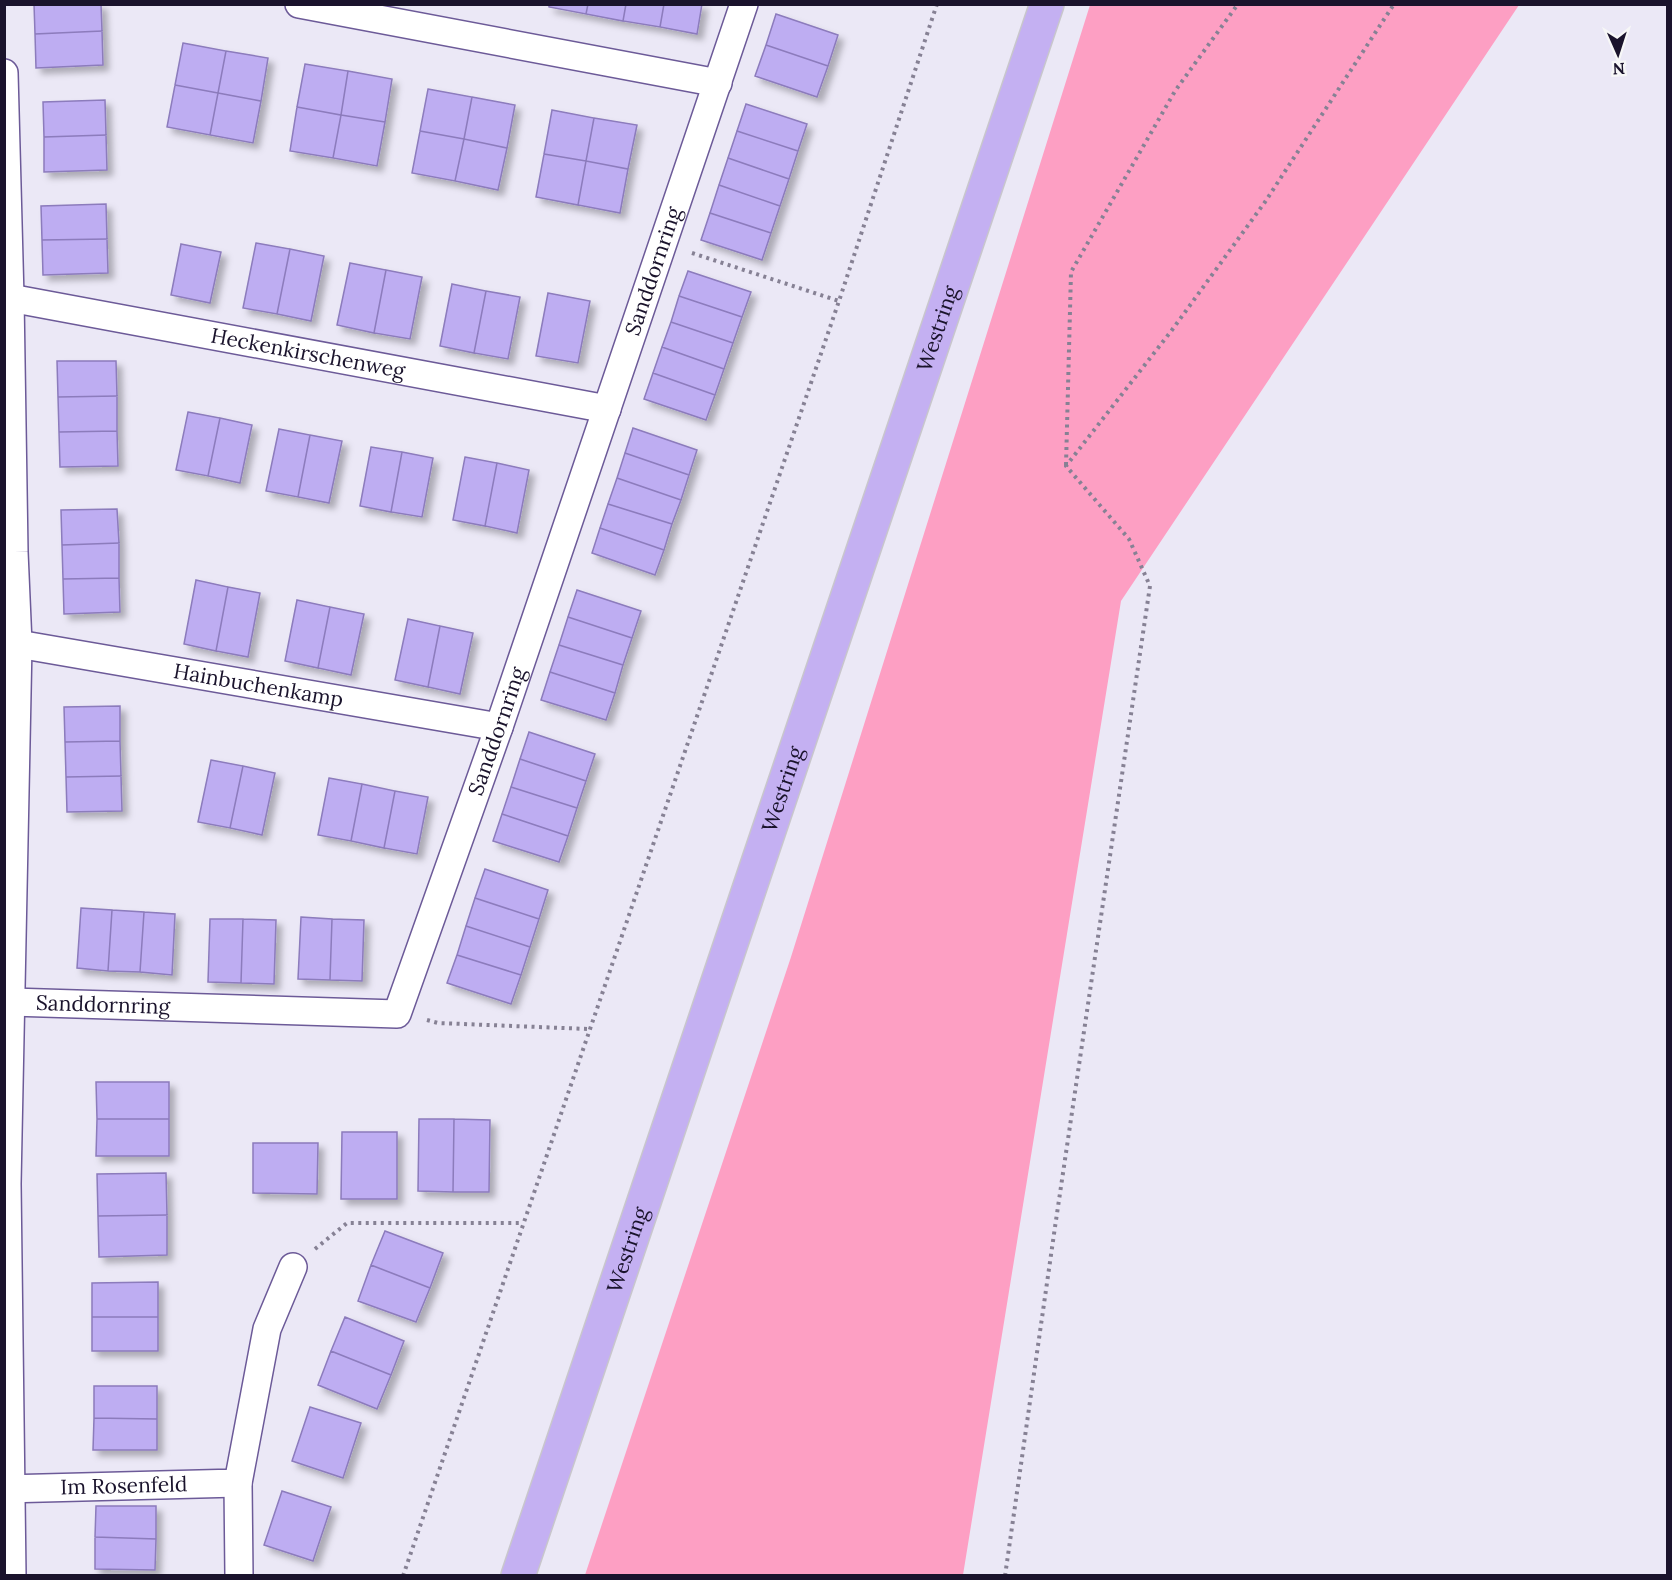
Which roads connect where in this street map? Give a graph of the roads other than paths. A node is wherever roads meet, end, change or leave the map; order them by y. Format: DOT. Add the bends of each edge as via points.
graph roads {
  1 [pos="299,4"];
  2 [pos="744,4"];
  3 [pos="1047,4"];
  4 [pos="4,73"];
  5 [pos="718,83"];
  6 [pos="6,243"];
  7 [pos="10,298"];
  8 [pos="607,410"];
  9 [pos="9,552"];
  10 [pos="18,644"];
  11 [pos="499,727"];
  12 [pos="8,872"];
  13 [pos="11,1002"];
  14 [pos="6,1184"];
  15 [pos="293,1267"];
  16 [pos="238,1483"];
  17 [pos="8,1489"];
  18 [pos="12,1575"];
  19 [pos="239,1575"];
  20 [pos="518,1575"];
  1 -- 5 [label="street"];
  2 -- 5 [label="street, Sanddornring"];
  3 -- 20 [label="main road, Westring"];
  4 -- 6 [label="street"];
  5 -- 8 [label="street, Sanddornring"];
  6 -- 7 [label="street"];
  7 -- 8 [label="street, Heckenkirschenweg"];
  7 -- 9 [label="street"];
  8 -- 11 [label="street, Sanddornring"];
  9 -- 10 [label="street"];
  10 -- 11 [label="street, Hainbuchenkamp"];
  10 -- 12 [label="street"];
  11 -- 13 [label="street, Sanddornring" via="397,1014"];
  12 -- 13 [label="street"];
  13 -- 14 [label="street"];
  14 -- 17 [label="street"];
  15 -- 16 [label="street" via="267,1329"];
  16 -- 17 [label="street, Im Rosenfeld"];
  16 -- 19 [label="street"];
  17 -- 18 [label="street"];
}
